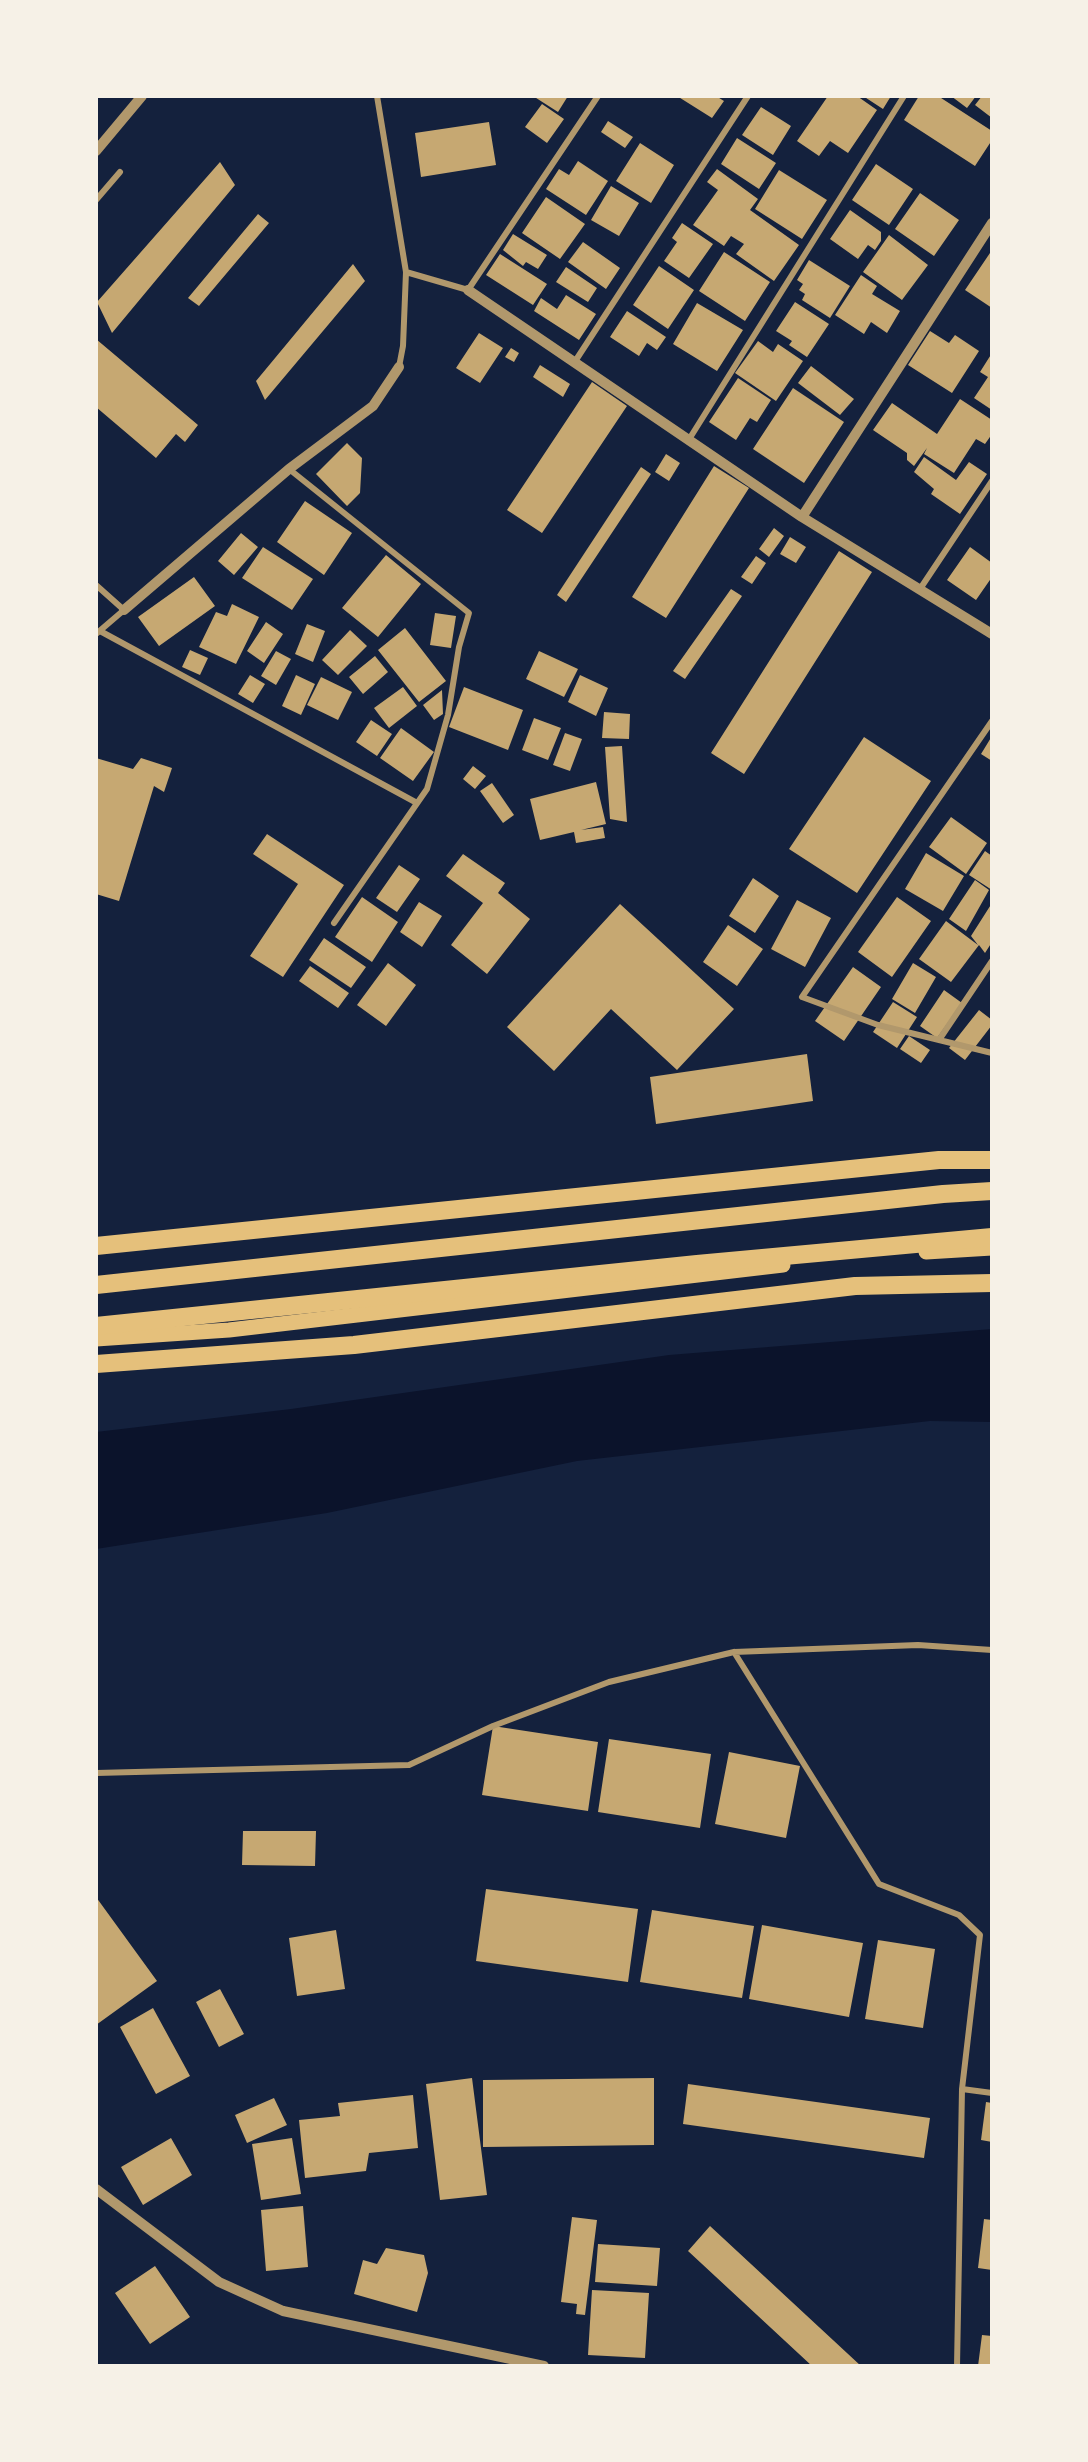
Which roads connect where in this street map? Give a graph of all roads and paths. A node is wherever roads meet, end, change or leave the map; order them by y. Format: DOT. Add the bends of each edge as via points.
graph roads {
  1 [pos="142,96"];
  2 [pos="377,96"];
  3 [pos="598,96"];
  4 [pos="748,96"];
  5 [pos="904,96"];
  6 [pos="96,151"];
  7 [pos="120,172"];
  8 [pos="96,200"];
  9 [pos="992,224"];
  10 [pos="406,272"];
  11 [pos="468,290"];
  12 [pos="574,363"];
  13 [pos="399,367"];
  14 [pos="688,441"];
  15 [pos="289,469"];
  16 [pos="992,481"];
  17 [pos="802,517"];
  18 [pos="96,585"];
  19 [pos="920,589"];
  20 [pos="124,610"];
  21 [pos="98,632"];
  22 [pos="992,634"];
  23 [pos="992,721"];
  24 [pos="417,803"];
  25 [pos="334,922"];
  26 [pos="992,961"];
  27 [pos="939,1040"];
  28 [pos="992,1053"];
  29 [pos="992,1160"];
  30 [pos="992,1185"];
  31 [pos="992,1191"];
  32 [pos="992,1237"];
  33 [pos="96,1246"];
  34 [pos="992,1248"];
  35 [pos="96,1277"];
  36 [pos="992,1283"];
  37 [pos="96,1285"];
  38 [pos="96,1326"];
  39 [pos="96,1339"];
  40 [pos="96,1364"];
  41 [pos="992,1650"];
  42 [pos="734,1652"];
  43 [pos="96,1773"];
  44 [pos="962,2089"];
  45 [pos="992,2094"];
  46 [pos="96,2189"];
  47 [pos="544,2366"];
  48 [pos="957,2366"];
  1 -- 6 [label="street"];
  2 -- 10 [label="street"];
  3 -- 11 [label="street"];
  4 -- 12 [label="street"];
  5 -- 14 [label="street"];
  7 -- 8 [label="street"];
  9 -- 17 [label="street"];
  10 -- 11 [label="street"];
  10 -- 13 [label="street"];
  11 -- 12 [label="street"];
  12 -- 14 [label="street"];
  13 -- 15 [label="street" via="373,406"];
  14 -- 17 [label="street"];
  15 -- 20 [label="street"];
  15 -- 24 [label="street" via="469,613 445,725 427,789"];
  16 -- 19 [label="street"];
  17 -- 19 [label="street"];
  18 -- 20 [label="street"];
  19 -- 22 [label="street"];
  20 -- 21 [label="street"];
  21 -- 24 [label="street"];
  23 -- 27 [label="street" via="802,997 878,1025"];
  24 -- 25 [label="street"];
  26 -- 27 [label="street"];
  27 -- 28 [label="street"];
  29 -- 33 [label="highway" via="939,1160"];
  30 -- 35 [label="main road"];
  31 -- 37 [label="highway"];
  32 -- 38 [label="highway" via="708,1262"];
  34 -- 39 [label="main road" via="830,1258 229,1330"];
  36 -- 40 [label="highway" via="855,1286 398,1340"];
  41 -- 42 [label="street" via="918,1645"];
  42 -- 43 [label="street" via="609,1682 493,1726 410,1765"];
  42 -- 44 [label="street" via="879,1884 958,1916 980,1935"];
  44 -- 45 [label="street"];
  44 -- 48 [label="street"];
  46 -- 47 [label="street" via="219,2282 283,2311"];
}
